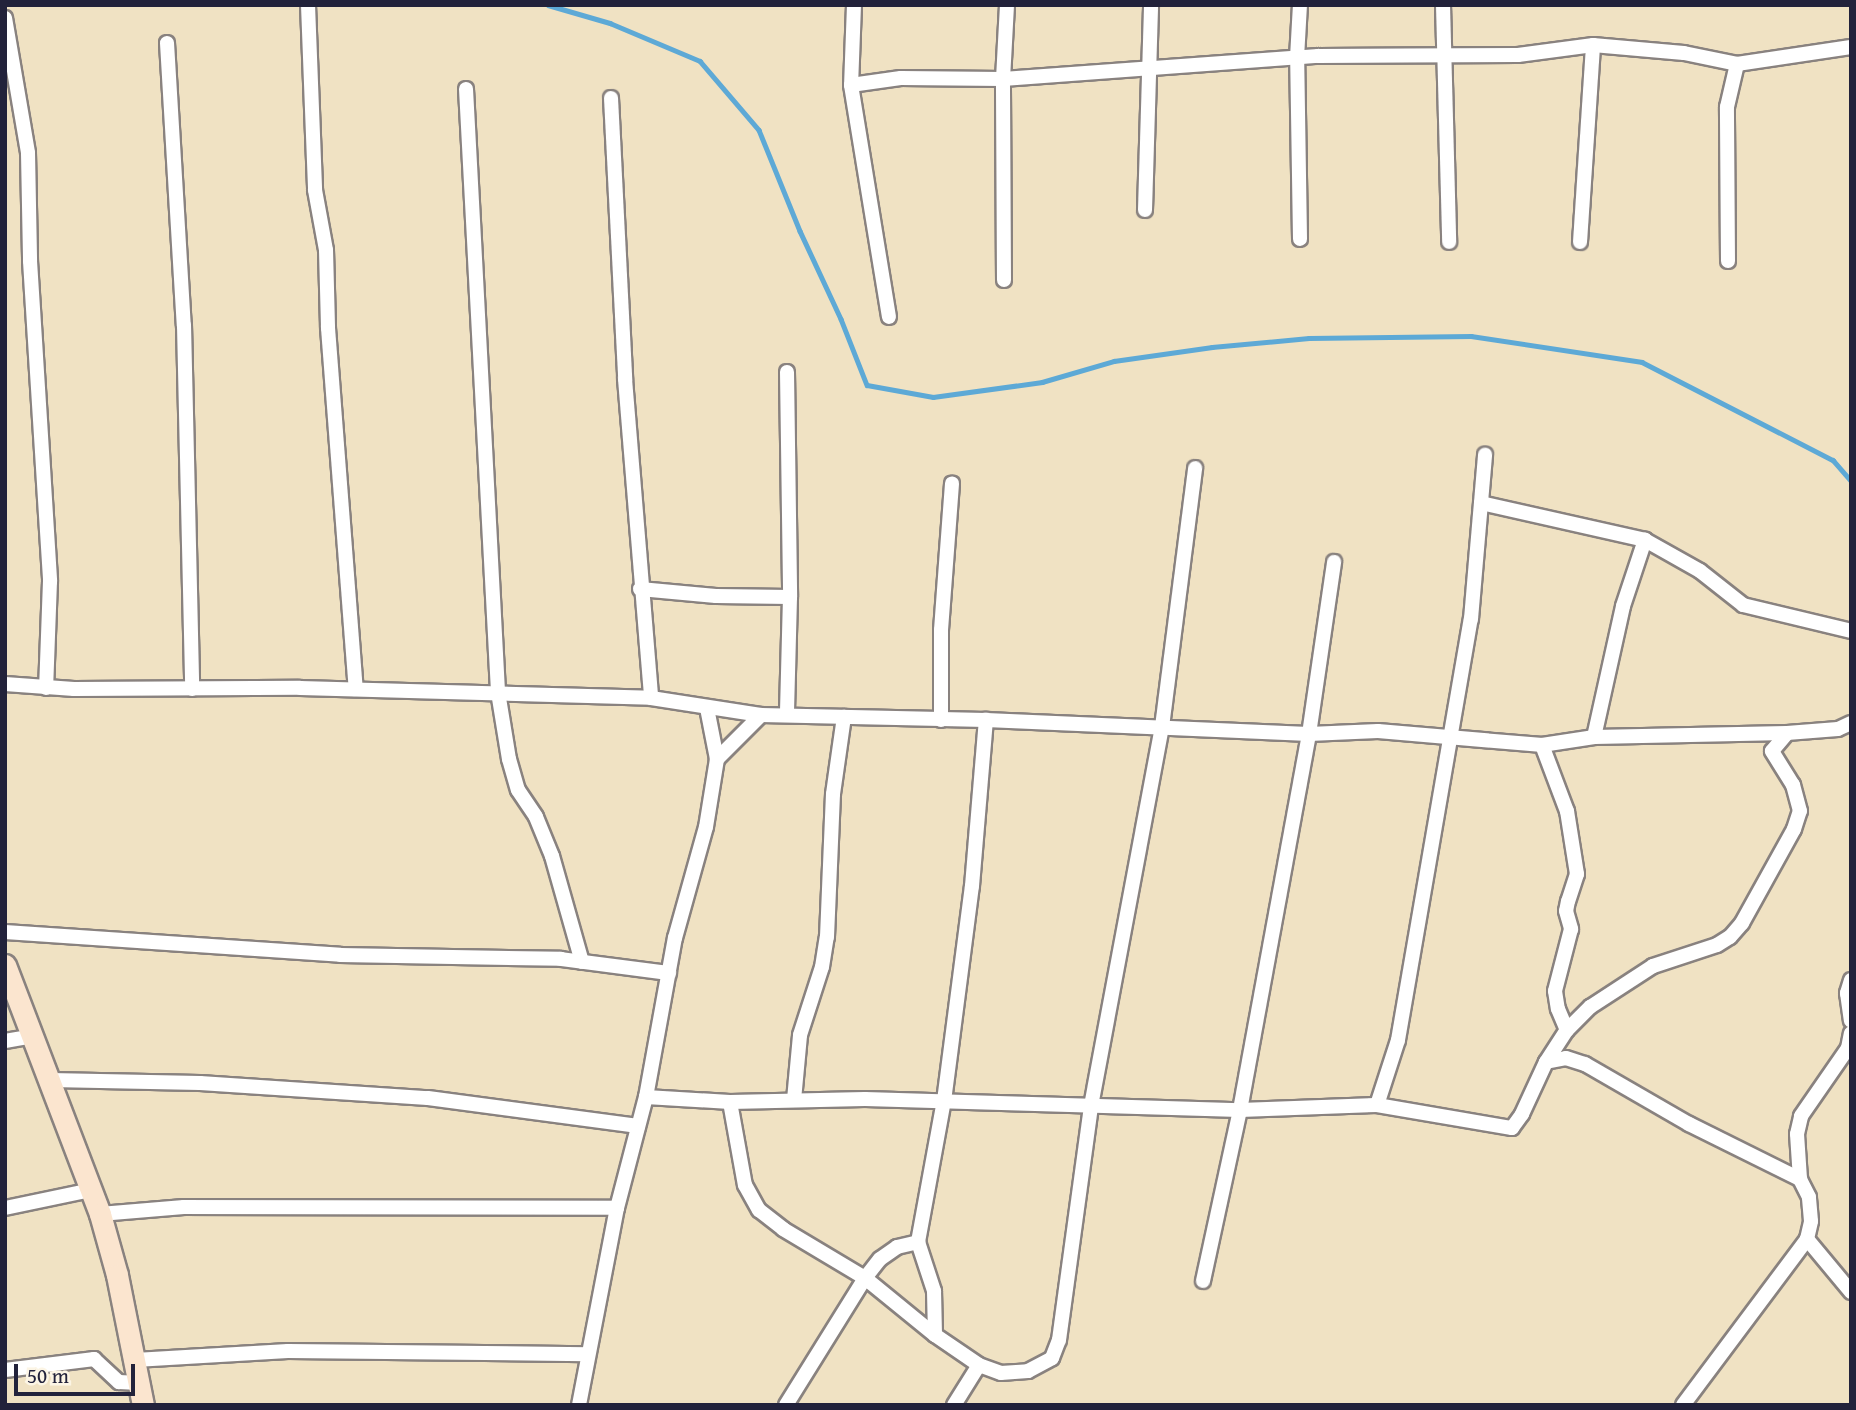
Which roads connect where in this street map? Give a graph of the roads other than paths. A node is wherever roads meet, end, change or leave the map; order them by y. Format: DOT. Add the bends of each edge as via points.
graph roads {
  1 [pos="308,5"];
  2 [pos="854,5"];
  3 [pos="1007,5"];
  4 [pos="1151,5"];
  5 [pos="1300,5"];
  6 [pos="1443,5"];
  7 [pos="5,18"];
  8 [pos="167,43"];
  9 [pos="1592,45"];
  10 [pos="1851,47"];
  11 [pos="1442,56"];
  12 [pos="1297,58"];
  13 [pos="1737,64"];
  14 [pos="1150,68"];
  15 [pos="1003,79"];
  16 [pos="851,85"];
  17 [pos="466,89"];
  18 [pos="611,98"];
  19 [pos="1145,210"];
  20 [pos="1300,239"];
  21 [pos="1448,242"];
  22 [pos="1580,242"];
  23 [pos="1728,261"];
  24 [pos="1004,279"];
  25 [pos="889,317"];
  26 [pos="787,372"];
  27 [pos="1485,455"];
  28 [pos="1195,468"];
  29 [pos="951,483"];
  30 [pos="1481,503"];
  31 [pos="1646,540"];
  32 [pos="1334,562"];
  33 [pos="640,589"];
  34 [pos="790,597"];
  35 [pos="1851,631"];
  36 [pos="5,684"];
  37 [pos="46,688"];
  38 [pos="192,689"];
  39 [pos="356,689"];
  40 [pos="498,692"];
  41 [pos="651,698"];
  42 [pos="707,708"];
  43 [pos="761,715"];
  44 [pos="787,715"];
  45 [pos="844,717"];
  46 [pos="941,720"];
  47 [pos="986,720"];
  48 [pos="1851,723"];
  49 [pos="1163,727"];
  50 [pos="1787,733"];
  51 [pos="1309,734"];
  52 [pos="1450,737"];
  53 [pos="1594,737"];
  54 [pos="1542,745"];
  55 [pos="717,759"];
  56 [pos="5,932"];
  57 [pos="582,962"];
  58 [pos="5,965"];
  59 [pos="669,974"];
  60 [pos="1851,980"];
  61 [pos="1851,1021"];
  62 [pos="1567,1030"];
  63 [pos="1851,1033"];
  64 [pos="32,1036"];
  65 [pos="5,1041"];
  66 [pos="1545,1062"];
  67 [pos="50,1080"];
  68 [pos="646,1097"];
  69 [pos="794,1100"];
  70 [pos="944,1101"];
  71 [pos="730,1102"];
  72 [pos="1377,1105"];
  73 [pos="1091,1107"];
  74 [pos="1240,1110"];
  75 [pos="638,1126"];
  76 [pos="1800,1179"];
  77 [pos="91,1190"];
  78 [pos="5,1208"];
  79 [pos="617,1209"];
  80 [pos="100,1214"];
  81 [pos="1807,1239"];
  82 [pos="918,1242"];
  83 [pos="865,1278"];
  84 [pos="1203,1281"];
  85 [pos="1851,1292"];
  86 [pos="935,1335"];
  87 [pos="588,1354"];
  88 [pos="135,1360"];
  89 [pos="979,1365"];
  90 [pos="5,1370"];
  91 [pos="139,1383"];
  92 [pos="143,1405"];
  93 [pos="579,1405"];
  94 [pos="786,1405"];
  95 [pos="954,1405"];
  96 [pos="1683,1405"];
  1 -- 39 [label="street" via="315,190 326,250"];
  2 -- 16 [label="street"];
  3 -- 15 [label="street"];
  4 -- 14 [label="street"];
  5 -- 12 [label="street"];
  6 -- 11 [label="street"];
  7 -- 37 [label="street" via="29,153 30,261 50,581"];
  8 -- 38 [label="street" via="184,325"];
  9 -- 11 [label="street" via="1518,55"];
  9 -- 13 [label="street" via="1684,53"];
  9 -- 22 [label="street"];
  10 -- 13 [label="street"];
  11 -- 12 [label="street"];
  11 -- 21 [label="street"];
  12 -- 14 [label="street"];
  12 -- 20 [label="street"];
  13 -- 23 [label="street" via="1727,107"];
  14 -- 15 [label="street"];
  14 -- 19 [label="street"];
  15 -- 16 [label="street" via="901,78"];
  15 -- 24 [label="street"];
  16 -- 25 [label="street"];
  17 -- 40 [label="street"];
  18 -- 33 [label="street"];
  26 -- 34 [label="street"];
  27 -- 30 [label="street"];
  28 -- 49 [label="street"];
  29 -- 46 [label="street" via="941,630"];
  30 -- 31 [label="street"];
  30 -- 52 [label="street" via="1471,619"];
  31 -- 35 [label="street" via="1700,571 1743,605"];
  31 -- 53 [label="street" via="1623,606"];
  32 -- 51 [label="street"];
  33 -- 34 [label="street"];
  33 -- 41 [label="street"];
  34 -- 44 [label="street"];
  36 -- 37 [label="street"];
  37 -- 38 [label="street"];
  38 -- 39 [label="street"];
  39 -- 40 [label="street"];
  40 -- 41 [label="street"];
  40 -- 57 [label="street" via="518,790 536,817 552,856"];
  41 -- 42 [label="street"];
  42 -- 43 [label="street"];
  42 -- 55 [label="street"];
  43 -- 44 [label="street"];
  43 -- 55 [label="street"];
  44 -- 45 [label="street"];
  45 -- 46 [label="street"];
  45 -- 69 [label="street" via="833,794 827,937 800,1035"];
  46 -- 47 [label="street"];
  47 -- 49 [label="street"];
  47 -- 70 [label="street" via="972,886"];
  48 -- 50 [label="street" via="1838,729"];
  49 -- 51 [label="street"];
  49 -- 73 [label="street"];
  50 -- 53 [label="street"];
  50 -- 62 [label="street" via="1772,751 1793,785 1800,811 1742,923 1717,945 1653,966 1590,1007"];
  51 -- 52 [label="street" via="1378,731"];
  51 -- 74 [label="street"];
  52 -- 54 [label="street"];
  52 -- 72 [label="street" via="1398,1040"];
  53 -- 54 [label="street"];
  54 -- 62 [label="street" via="1567,811 1577,874 1566,911 1571,929 1555,991"];
  55 -- 59 [label="street" via="706,827"];
  56 -- 57 [label="street" via="340,955"];
  57 -- 59 [label="street"];
  58 -- 64 [label="street"];
  59 -- 68 [label="street"];
  60 -- 61 [label="street" via="1847,993"];
  62 -- 66 [label="street"];
  63 -- 76 [label="street" via="1848,1048 1801,1116 1797,1134"];
  64 -- 65 [label="street"];
  64 -- 67 [label="street"];
  66 -- 72 [label="street" via="1511,1128"];
  66 -- 76 [label="street" via="1566,1058 1585,1064 1689,1124"];
  67 -- 75 [label="street" via="200,1083 414,1097"];
  67 -- 77 [label="street"];
  68 -- 71 [label="street"];
  68 -- 75 [label="street"];
  69 -- 70 [label="street"];
  69 -- 71 [label="street"];
  70 -- 73 [label="street"];
  70 -- 82 [label="street"];
  71 -- 83 [label="street" via="745,1185 759,1210"];
  72 -- 74 [label="street"];
  73 -- 74 [label="street"];
  73 -- 89 [label="street" via="1059,1340 1052,1358 1028,1371 1001,1373"];
  74 -- 84 [label="street"];
  75 -- 79 [label="street"];
  76 -- 81 [label="street" via="1809,1198"];
  77 -- 78 [label="street"];
  77 -- 80 [label="street"];
  79 -- 80 [label="street" via="184,1207"];
  79 -- 87 [label="street"];
  80 -- 88 [label="street"];
  81 -- 85 [label="street"];
  81 -- 96 [label="street"];
  82 -- 83 [label="street" via="897,1247"];
  82 -- 86 [label="street" via="934,1291"];
  83 -- 86 [label="street"];
  83 -- 94 [label="street"];
  86 -- 89 [label="street"];
  87 -- 88 [label="street" via="288,1351"];
  87 -- 93 [label="street"];
  88 -- 91 [label="street"];
  89 -- 95 [label="street"];
  90 -- 91 [label="street" via="94,1359 119,1382"];
  91 -- 92 [label="street"];
}
